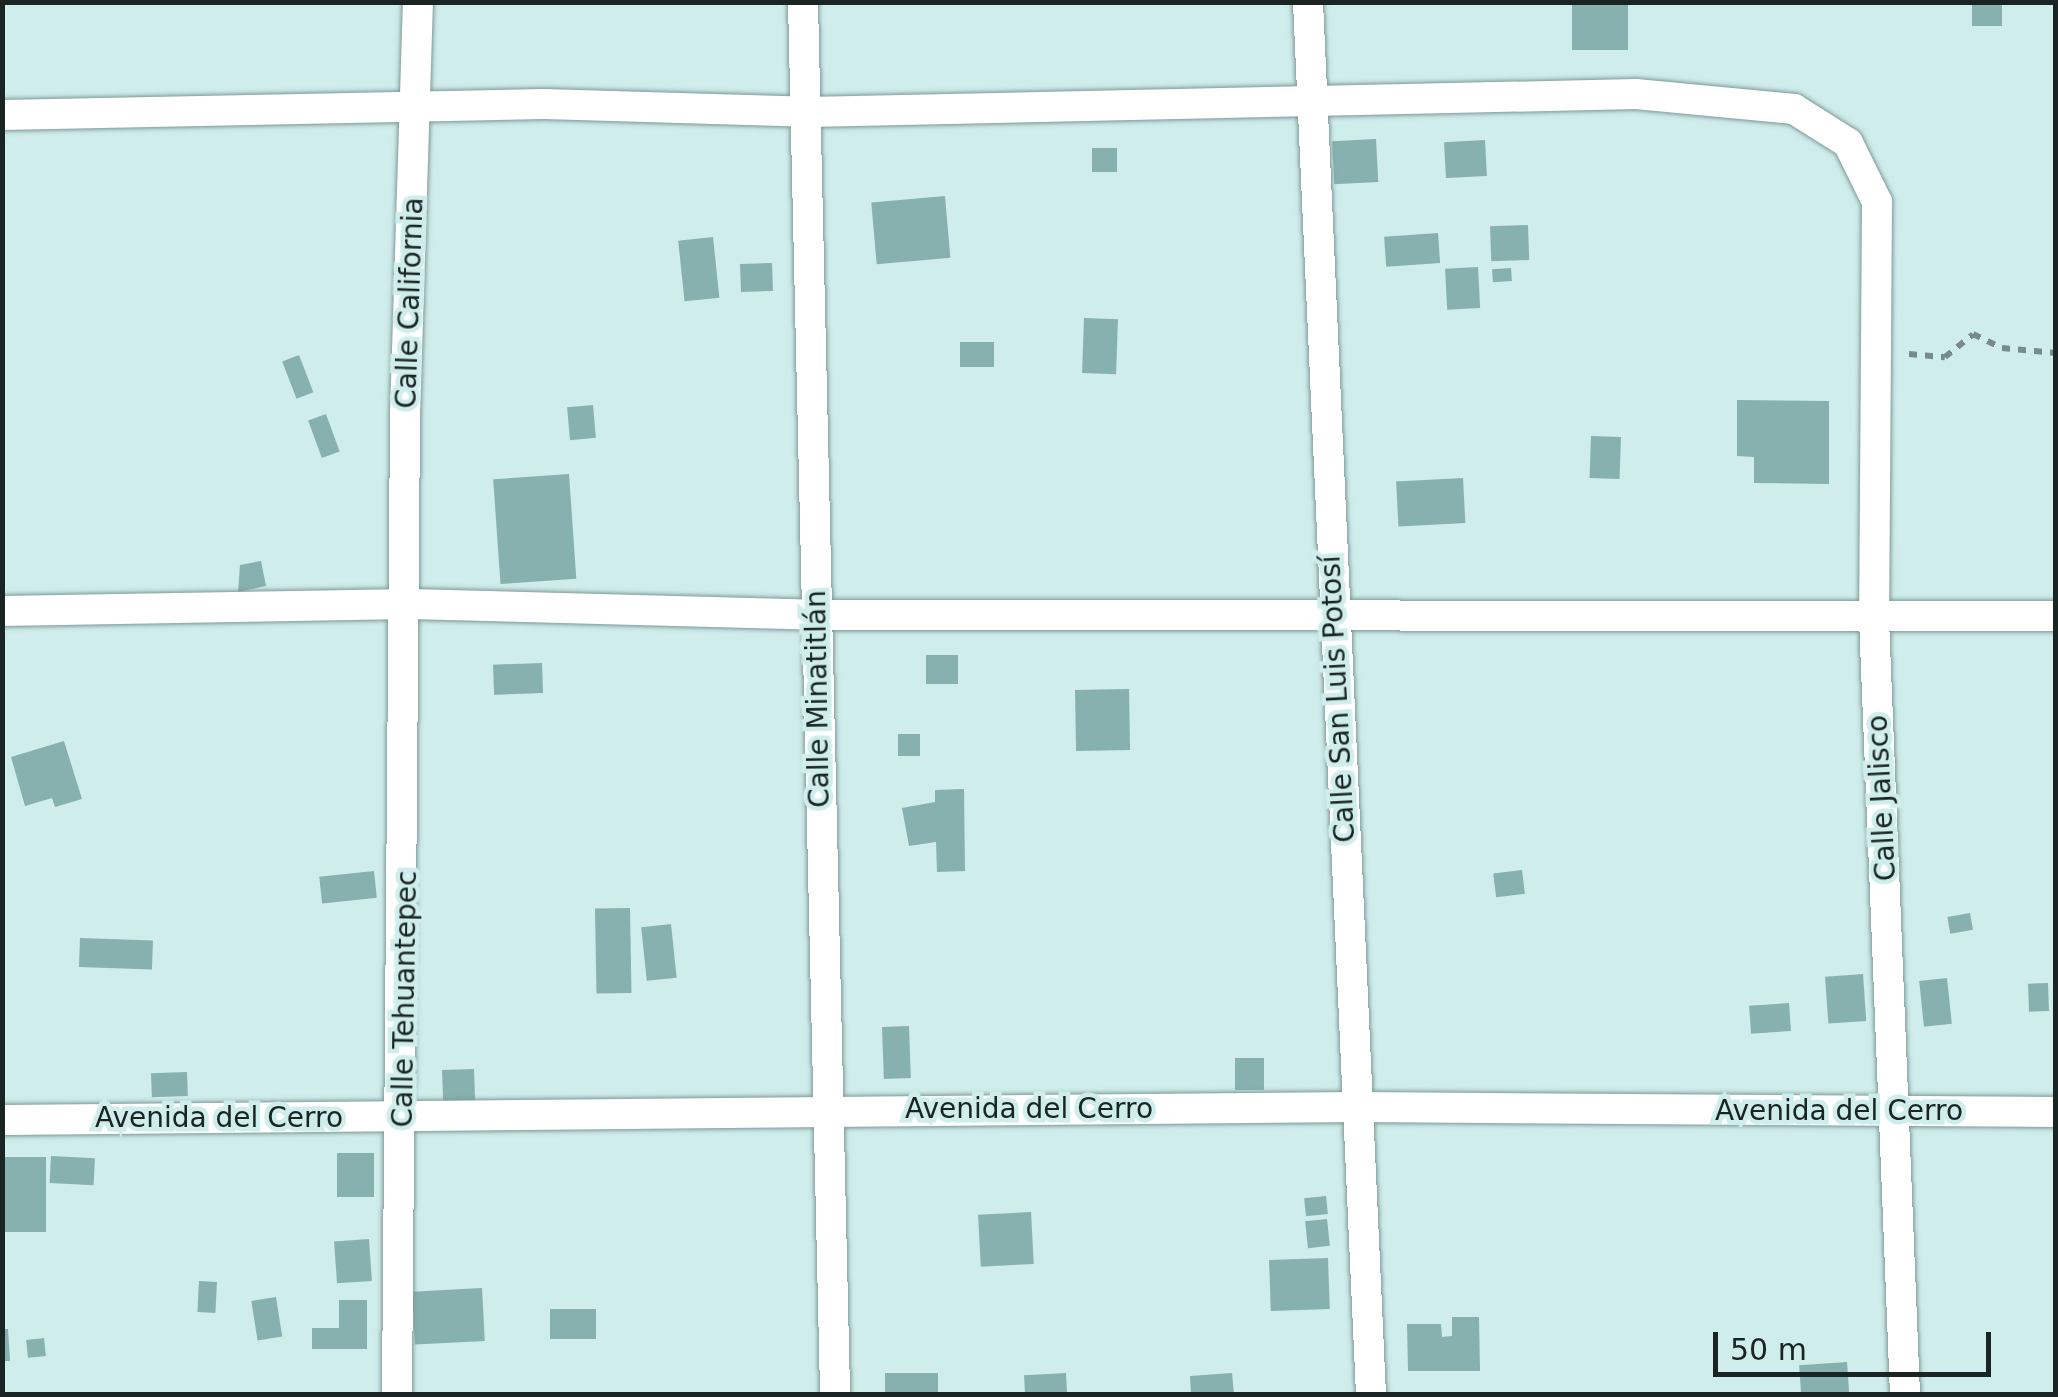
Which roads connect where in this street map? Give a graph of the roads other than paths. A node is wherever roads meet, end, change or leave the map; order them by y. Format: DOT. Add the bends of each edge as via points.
graph roads {
  1 [pos="418,2"];
  2 [pos="803,2"];
  3 [pos="1308,2"];
  4 [pos="1315,101"];
  5 [pos="418,108"];
  6 [pos="807,112"];
  7 [pos="2,115"];
  8 [pos="408,604"];
  9 [pos="2,611"];
  10 [pos="816,615"];
  11 [pos="2056,616"];
  12 [pos="1333,617"];
  13 [pos="1874,619"];
  14 [pos="1358,1107"];
  15 [pos="828,1111"];
  16 [pos="2056,1112"];
  17 [pos="1896,1113"];
  18 [pos="404,1117"];
  19 [pos="2,1120"];
  20 [pos="397,1394"];
  21 [pos="836,1394"];
  22 [pos="1371,1394"];
  23 [pos="1905,1394"];
  1 -- 5 [label="street, Calle California"];
  2 -- 6 [label="street, Calle Minatitlán"];
  3 -- 4 [label="street, Calle San Luis Potosí"];
  4 -- 6 [label="street"];
  4 -- 12 [label="street, Calle San Luis Potosí"];
  4 -- 13 [label="street, Calle Jalisco" via="1636,94 1794,109 1848,143 1876,202"];
  5 -- 6 [label="street"];
  5 -- 7 [label="street"];
  5 -- 8 [label="street, Calle California" via="406,414"];
  6 -- 10 [label="street, Calle Minatitlán"];
  8 -- 9 [label="street"];
  8 -- 10 [label="street"];
  8 -- 18 [label="street, Calle Tehuantepec"];
  10 -- 12 [label="street"];
  10 -- 15 [label="street, Calle Minatitlán"];
  11 -- 13 [label="street"];
  12 -- 13 [label="street"];
  12 -- 14 [label="street, Calle San Luis Potosí"];
  13 -- 17 [label="street, Calle Jalisco"];
  14 -- 15 [label="street, Avenida del Cerro"];
  14 -- 17 [label="street, Avenida del Cerro"];
  14 -- 22 [label="street, Calle San Luis Potosí"];
  15 -- 18 [label="street, Avenida del Cerro"];
  15 -- 21 [label="street, Calle Minatitlán"];
  16 -- 17 [label="street, Avenida del Cerro"];
  17 -- 23 [label="street, Calle Jalisco"];
  18 -- 19 [label="street, Avenida del Cerro"];
  18 -- 20 [label="street, Calle Tehuantepec"];
}
